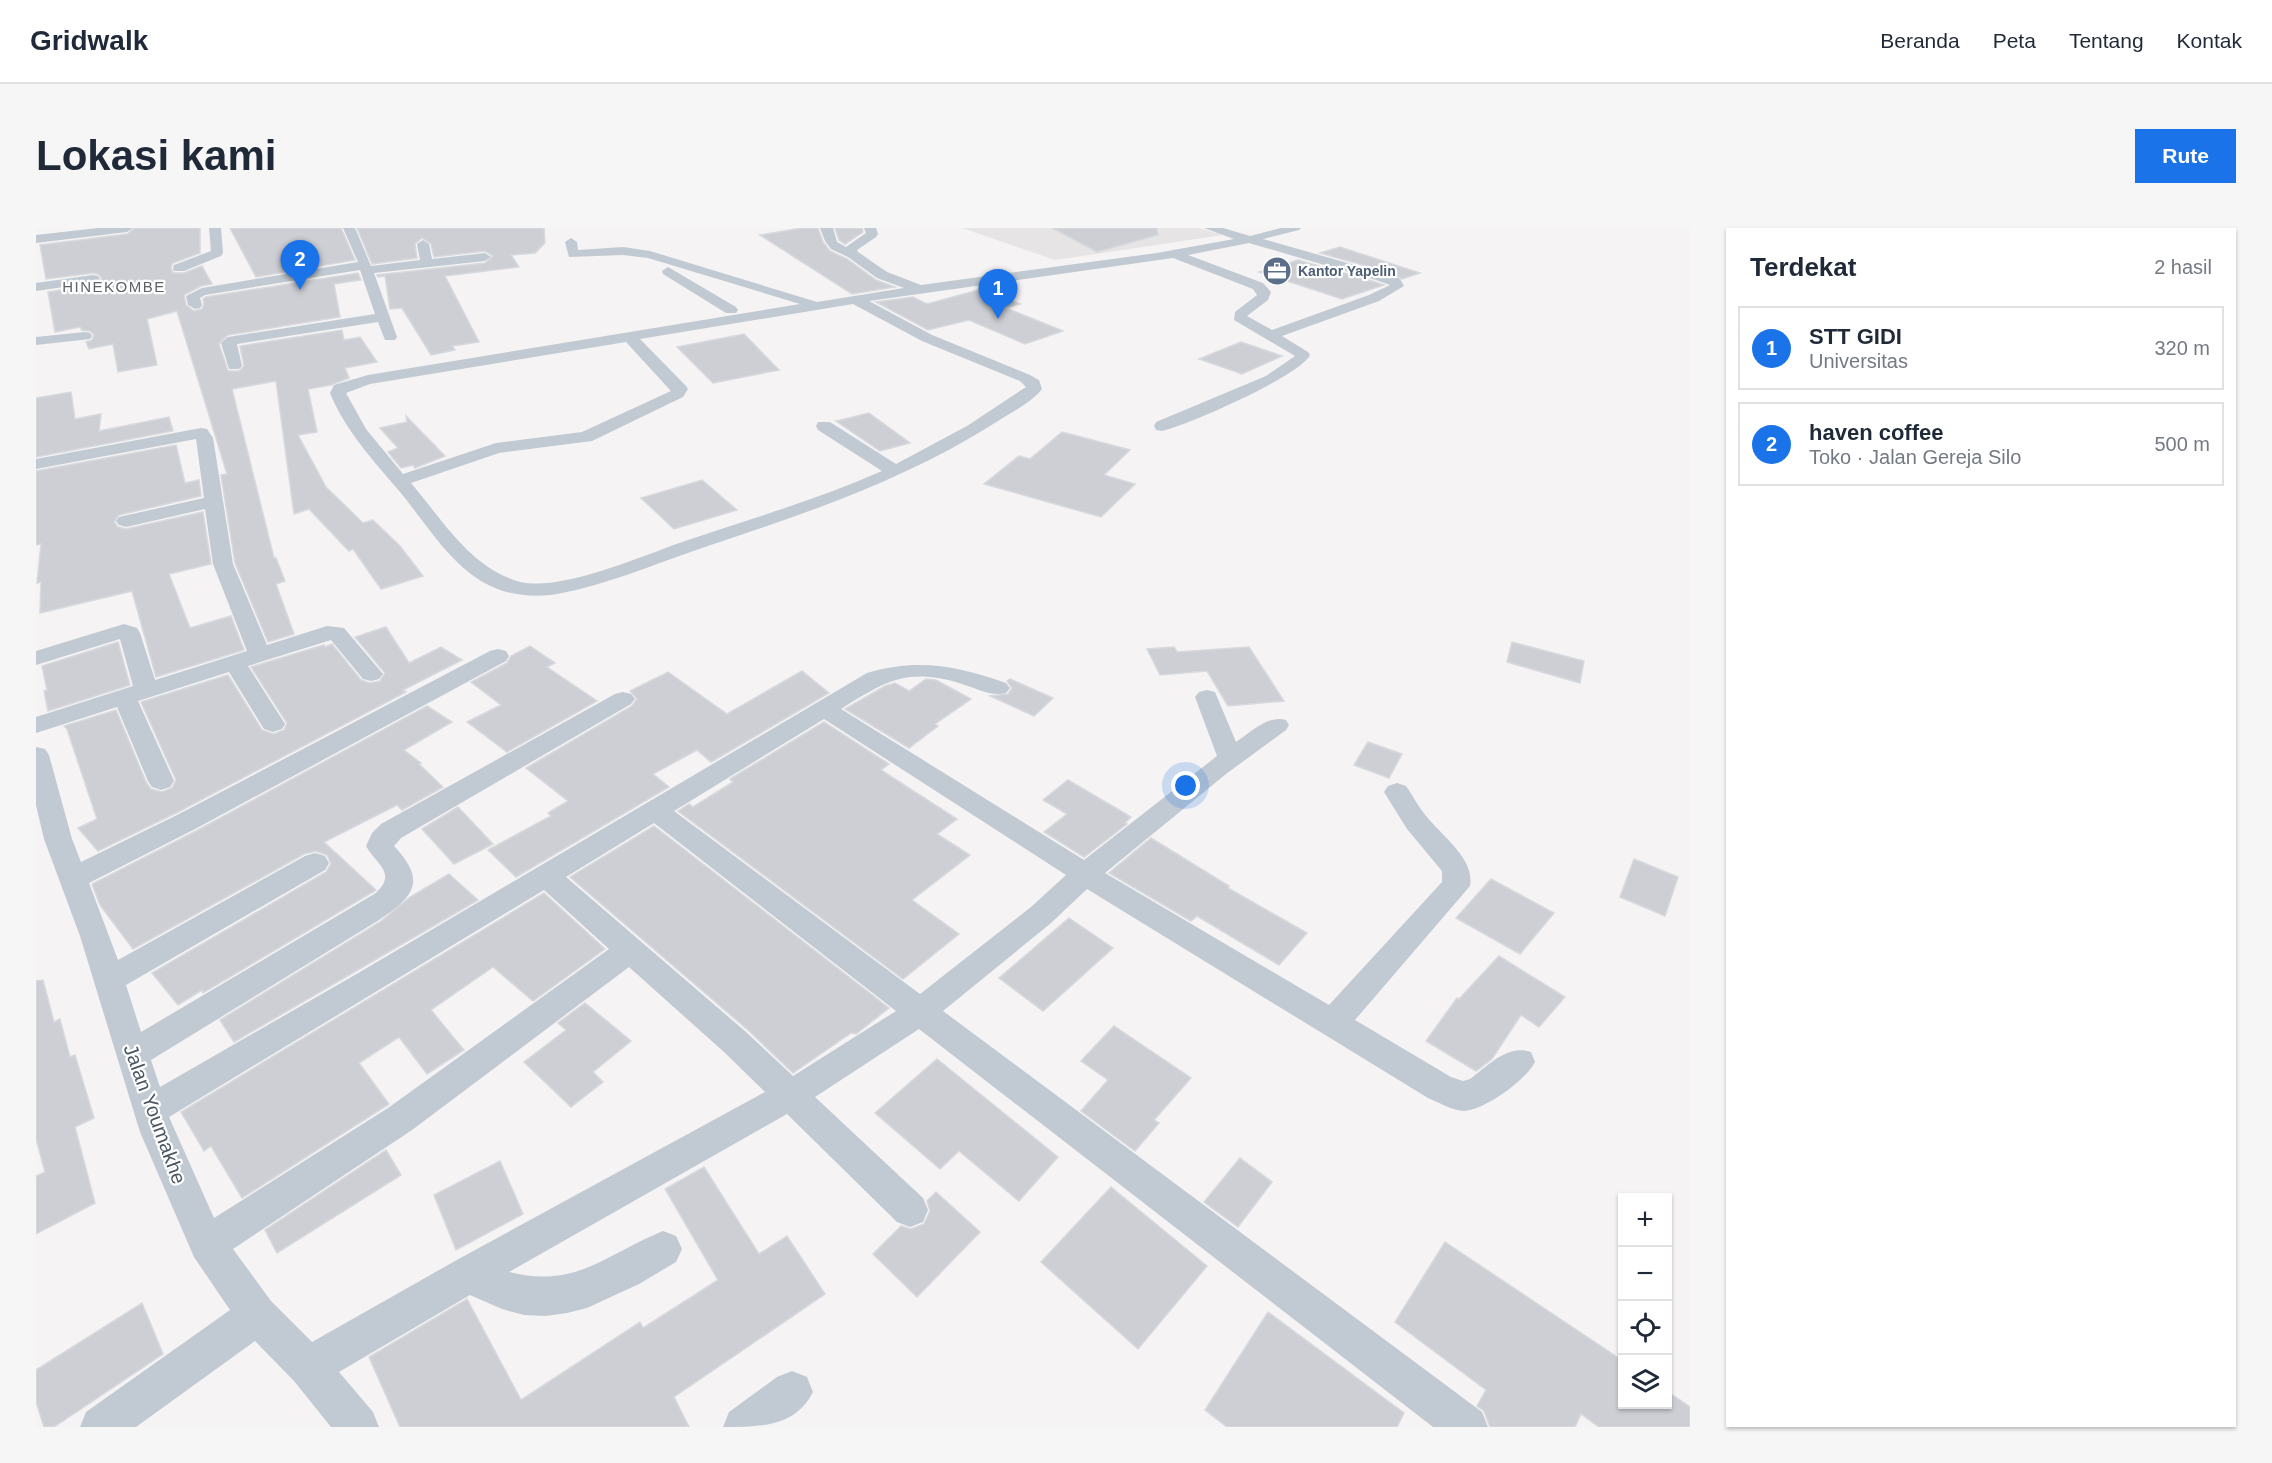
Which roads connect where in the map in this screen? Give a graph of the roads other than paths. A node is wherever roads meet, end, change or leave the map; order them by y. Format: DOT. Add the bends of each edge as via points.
graph roads {
  1 [pos="127,228"];
  2 [pos="215,228"];
  3 [pos="349,228"];
  4 [pos="826,228"];
  5 [pos="870,228"];
  6 [pos="1210,228"];
  7 [pos="1295,228"];
  8 [pos="36,239"];
  9 [pos="1251,239"];
  10 [pos="423,244"];
  11 [pos="852,254"];
  12 [pos="1173,254"];
  13 [pos="485,257"];
  14 [pos="651,257"];
  15 [pos="427,263"];
  16 [pos="595,266"];
  17 [pos="179,268"];
  18 [pos="365,268"];
  19 [pos="577,268"];
  20 [pos="93,279"];
  21 [pos="36,287"];
  22 [pos="921,290"];
  23 [pos="795,299"];
  24 [pos="849,301"];
  25 [pos="195,305"];
  26 [pos="825,305"];
  27 [pos="731,309"];
  28 [pos="384,317"];
  29 [pos="582,334"];
  30 [pos="85,336"];
  31 [pos="630,336"];
  32 [pos="390,337"];
  33 [pos="1274,337"];
  34 [pos="36,341"];
  35 [pos="234,366"];
  36 [pos="824,426"];
  37 [pos="1162,426"];
  38 [pos="36,464"];
  39 [pos="894,471"];
  40 [pos="399,481"];
  41 [pos="214,501"];
  42 [pos="126,521"];
  43 [pos="260,654"];
  44 [pos="498,656"];
  45 [pos="36,658"];
  46 [pos="234,662"];
  47 [pos="371,674"];
  48 [pos="998,688"];
  49 [pos="135,693"];
  50 [pos="1207,697"];
  51 [pos="623,699"];
  52 [pos="824,709"];
  53 [pos="273,724"];
  54 [pos="36,725"];
  55 [pos="1277,725"];
  56 [pos="1214,770"];
  57 [pos="38,775"];
  58 [pos="161,781"];
  59 [pos="1397,792"];
  60 [pos="655,810"];
  61 [pos="46,832"];
  62 [pos="315,863"];
  63 [pos="1085,874"];
  64 [pos="546,876"];
  65 [pos="72,879"];
  66 [pos="630,950"];
  67 [pos="110,979"];
  68 [pos="920,1012"];
  69 [pos="1333,1023"];
  70 [pos="132,1054"];
  71 [pos="1519,1062"];
  72 [pos="790,1095"];
  73 [pos="151,1110"];
  74 [pos="910,1210"];
  75 [pos="207,1244"];
  76 [pos="663,1249"];
  77 [pos="469,1274"];
  78 [pos="257,1315"];
  79 [pos="308,1367"];
  80 [pos="792,1392"];
  81 [pos="101,1427"];
  82 [pos="358,1427"];
  83 [pos="744,1427"];
  84 [pos="1467,1427"];
  1 -- 8 [label="street"];
  2 -- 17 [label="street" via="217,253"];
  3 -- 18 [label="street"];
  4 -- 11 [label="street" via="831,243"];
  5 -- 11 [label="street" via="872,234 851,249"];
  6 -- 9 [label="street"];
  7 -- 9 [label="street"];
  9 -- 12 [label="street"];
  9 -- 33 [label="street" via="1397,284 1391,291 1285,329"];
  10 -- 15 [label="street"];
  11 -- 22 [label="street" via="882,275"];
  12 -- 22 [label="street"];
  12 -- 33 [label="street" via="1258,286 1263,297 1245,309 1241,320"];
  13 -- 15 [label="street"];
  14 -- 16 [label="street"];
  14 -- 19 [label="street" via="572,248 573,266"];
  14 -- 23 [label="street"];
  14 -- 27 [label="street"];
  15 -- 18 [label="street"];
  18 -- 25 [label="street" via="202,292 193,296"];
  18 -- 28 [label="street"];
  20 -- 21 [label="street"];
  22 -- 24 [label="street"];
  23 -- 26 [label="street"];
  23 -- 27 [label="street"];
  24 -- 26 [label="street"];
  24 -- 39 [label="street" via="1033,383 1028,393 997,415"];
  26 -- 31 [label="street"];
  27 -- 29 [label="street"];
  28 -- 32 [label="street"];
  28 -- 35 [label="street" via="233,340 228,343"];
  30 -- 34 [label="street"];
  31 -- 40 [label="street" via="680,389 677,394 586,437 496,448"];
  31 -- 40 [label="street" via="340,388 338,393 352,423"];
  33 -- 37 [label="street" via="1304,355 1272,379"];
  36 -- 39 [label="street"];
  38 -- 41 [label="street" via="201,433"];
  39 -- 40 [label="street" via="645,561 543,590 515,587 480,571 449,542"];
  41 -- 42 [label="street"];
  41 -- 43 [label="street" via="223,564"];
  43 -- 46 [label="street"];
  43 -- 47 [label="street" via="336,633"];
  44 -- 65 [label="street"];
  45 -- 49 [label="street" via="124,631 129,633"];
  46 -- 49 [label="street"];
  46 -- 53 [label="street"];
  48 -- 52 [label="street" via="948,672 907,669 875,678"];
  49 -- 54 [label="street"];
  49 -- 58 [label="street"];
  50 -- 56 [label="street"];
  51 -- 70 [label="street" via="391,831 380,846 402,879 387,899"];
  52 -- 60 [label="street"];
  52 -- 63 [label="street"];
  55 -- 56 [label="street"];
  56 -- 63 [label="street"];
  57 -- 61 [label="street, Jalan Youmakhe"];
  59 -- 69 [label="street" via="1416,822 1454,866 1456,886"];
  60 -- 64 [label="street"];
  60 -- 68 [label="street"];
  61 -- 65 [label="street, Jalan Youmakhe"];
  62 -- 67 [label="street"];
  63 -- 68 [label="street" via="1041,915"];
  63 -- 69 [label="street"];
  64 -- 66 [label="street"];
  64 -- 73 [label="street"];
  65 -- 67 [label="street, Jalan Youmakhe"];
  66 -- 72 [label="street"];
  66 -- 75 [label="street" via="400,1119"];
  67 -- 70 [label="street, Jalan Youmakhe"];
  68 -- 72 [label="street"];
  68 -- 84 [label="street"];
  69 -- 71 [label="street" via="1440,1088 1463,1096 1480,1091"];
  70 -- 73 [label="street, Jalan Youmakhe"];
  72 -- 74 [label="street"];
  72 -- 77 [label="street"];
  73 -- 75 [label="street, Jalan Youmakhe"];
  75 -- 78 [label="street, Jalan Youmakhe"];
  76 -- 77 [label="street" via="602,1284 567,1294 535,1297 503,1290"];
  77 -- 79 [label="street"];
  78 -- 79 [label="street, Jalan Youmakhe"];
  78 -- 81 [label="street"];
  79 -- 82 [label="street, Jalan Youmakhe"];
  80 -- 83 [label="street"];
}
